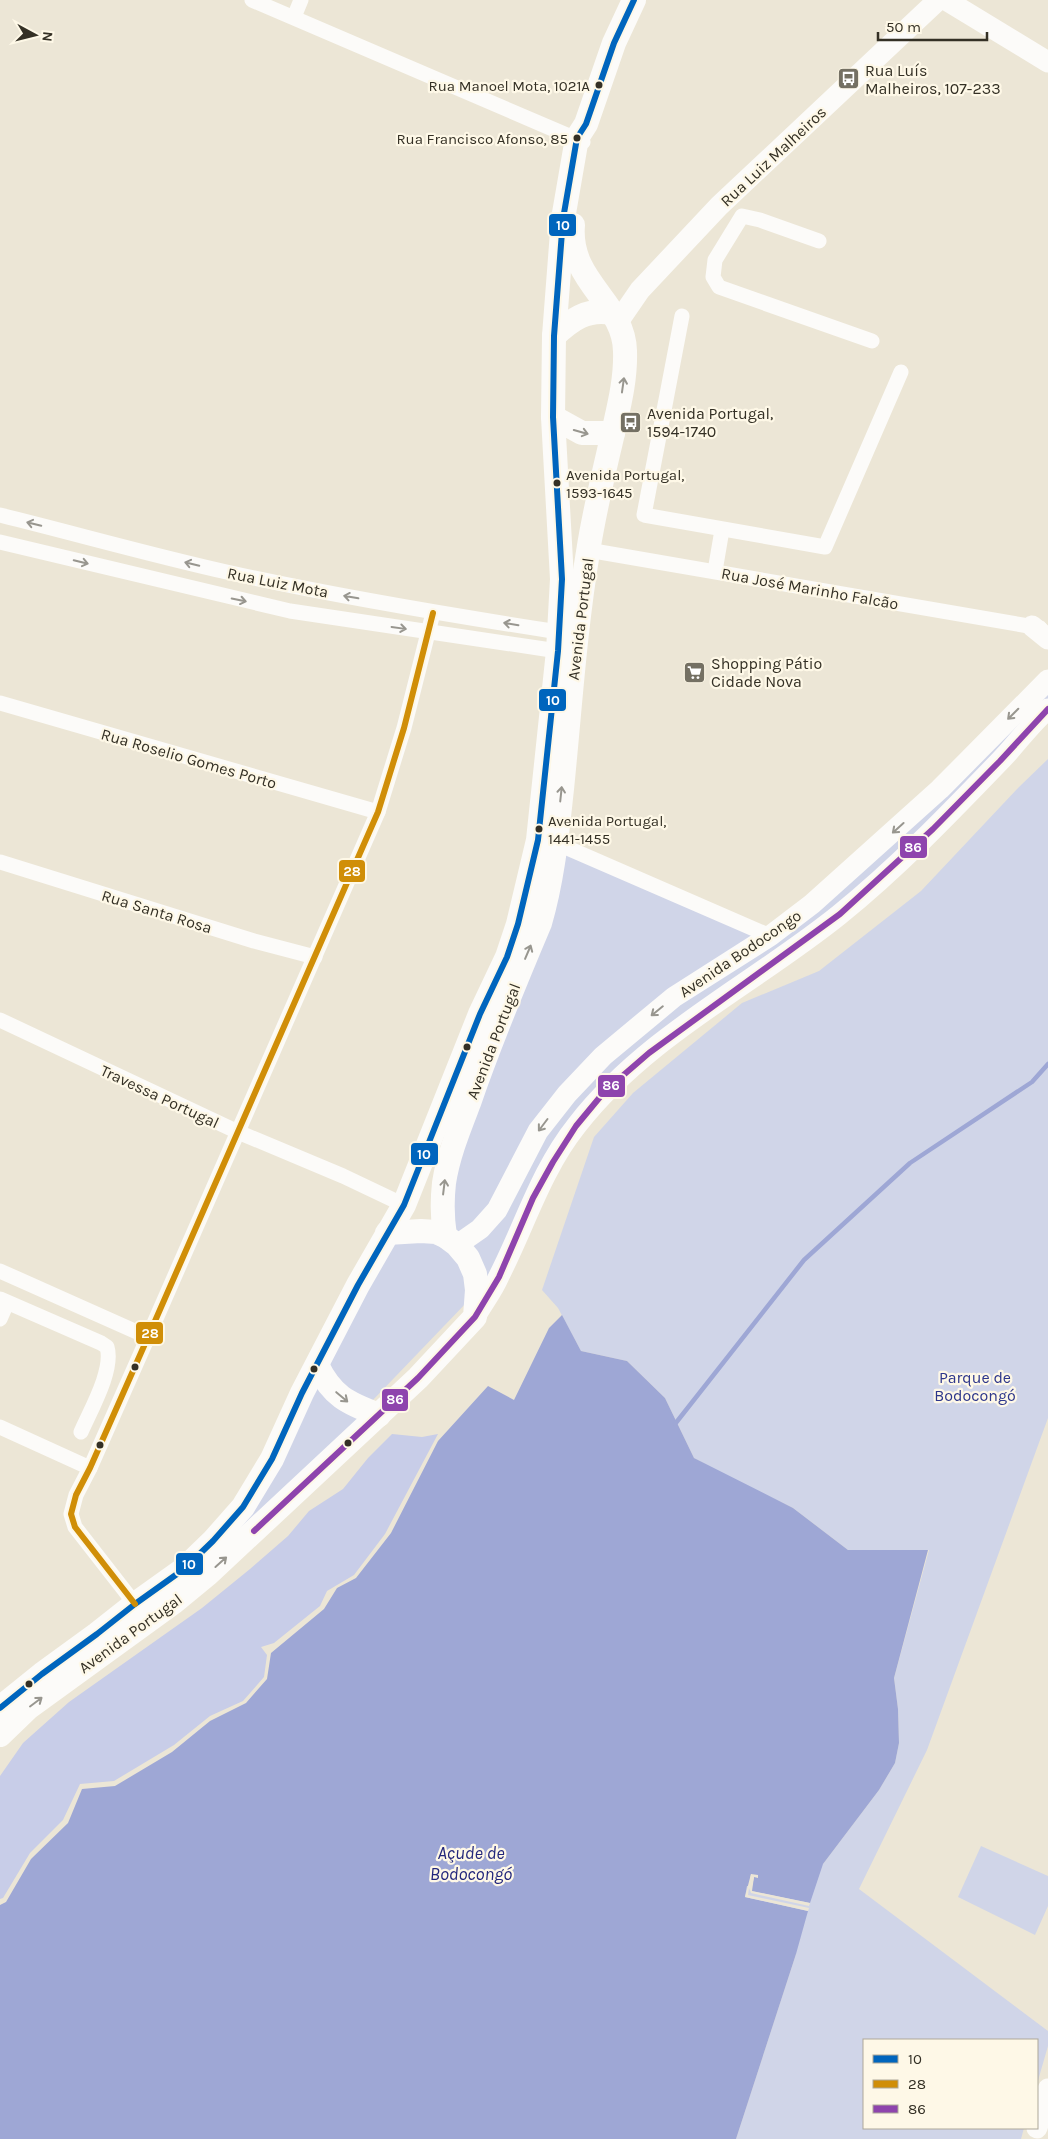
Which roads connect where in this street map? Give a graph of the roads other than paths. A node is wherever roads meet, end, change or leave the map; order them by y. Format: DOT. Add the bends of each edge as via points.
graph roads {
  1 [pos="252,0"];
  2 [pos="301,0"];
  3 [pos="634,0"];
  4 [pos="938,0"];
  5 [pos="946,0"];
  6 [pos="294,17"];
  7 [pos="1048,62"];
  8 [pos="582,135"];
  9 [pos="719,206"];
  10 [pos="742,216"];
  11 [pos="818,241"];
  12 [pos="682,316"];
  13 [pos="615,317"];
  14 [pos="554,336"];
  15 [pos="872,341"];
  16 [pos="901,372"];
  17 [pos="552,417"];
  18 [pos="613,433"];
  19 [pos="0,515"];
  20 [pos="722,530"];
  21 [pos="0,542"];
  22 [pos="588,550"];
  23 [pos="715,571"];
  24 [pos="433,613"];
  25 [pos="429,632"];
  26 [pos="1043,632"];
  27 [pos="559,642"];
  28 [pos="1048,680"];
  29 [pos="0,703"];
  30 [pos="1048,709"];
  31 [pos="378,812"];
  32 [pos="556,843"];
  33 [pos="0,862"];
  34 [pos="770,936"];
  35 [pos="315,957"];
  36 [pos="0,1020"];
  37 [pos="238,1132"];
  38 [pos="404,1205"];
  39 [pos="387,1233"];
  40 [pos="451,1240"];
  41 [pos="0,1271"];
  42 [pos="3,1301"];
  43 [pos="475,1316"];
  44 [pos="0,1319"];
  45 [pos="148,1337"];
  46 [pos="317,1364"];
  47 [pos="378,1415"];
  48 [pos="0,1427"];
  49 [pos="81,1432"];
  50 [pos="90,1468"];
  51 [pos="135,1604"];
  52 [pos="0,1708"];
  53 [pos="0,1735"];
  54 [pos="1048,2089"];
  55 [pos="1038,2124"];
  1 -- 6 [label="street"];
  2 -- 6 [label="street"];
  3 -- 8 [label="main road" via="614,43"];
  4 -- 9 [label="street, Rua Luiz Malheiros"];
  5 -- 7 [label="street"];
  6 -- 8 [label="street"];
  8 -- 13 [label="main road, Avenida Portugal" via="573,232 577,260"];
  8 -- 14 [label="main road, Avenida Portugal" via="563,220"];
  9 -- 10 [label="street"];
  9 -- 13 [label="street, Rua Luiz Malheiros"];
  10 -- 11 [label="street"];
  10 -- 15 [label="street" via="715,260 713,277 719,287"];
  12 -- 20 [label="street" via="644,515"];
  13 -- 14 [label="main road" via="602,311 583,314"];
  18 -- 13 [label="main road, Avenida Portugal, one-way" via="620,403 625,352 624,337"];
  14 -- 17 [label="main road, Avenida Portugal"];
  16 -- 20 [label="street" via="825,547"];
  17 -- 18 [label="main road, one-way" via="582,433"];
  17 -- 27 [label="main road, Avenida Portugal" via="562,579"];
  18 -- 22 [label="main road, Avenida Portugal"];
  24 -- 19 [label="street, Rua Luiz Mota, one-way" via="228,573"];
  20 -- 23 [label="street"];
  21 -- 25 [label="street, Rua Luiz Mota, one-way" via="290,611"];
  22 -- 23 [label="street, Rua José Marinho Falcão"];
  32 -- 22 [label="main road, Avenida Portugal, one-way"];
  23 -- 26 [label="street, Rua José Marinho Falcão"];
  24 -- 25 [label="street"];
  27 -- 24 [label="street, Rua Luiz Mota, one-way"];
  25 -- 27 [label="street, Rua Luiz Mota"];
  25 -- 31 [label="street"];
  27 -- 38 [label="main road, Avenida Portugal" via="538,840 518,924"];
  28 -- 34 [label="street, Avenida Bodocongo, one-way" via="940,789 812,904"];
  29 -- 31 [label="street, Rua Roselio Gomes Porto"];
  30 -- 43 [label="street, Avenida Bodocongo" via="933,829 840,914 649,1053 605,1091 576,1126 553,1162 533,1198 499,1277"];
  31 -- 35 [label="street"];
  32 -- 34 [label="street"];
  40 -- 32 [label="main road, Avenida Portugal, one-way" via="442,1212 444,1180 481,1069 540,923"];
  33 -- 35 [label="street, Rua Santa Rosa"];
  34 -- 40 [label="street, Avenida Bodocongo, one-way" via="674,997 603,1056 567,1094 538,1132 497,1210 480,1229"];
  35 -- 37 [label="street"];
  36 -- 37 [label="street, Travessa Portugal"];
  37 -- 38 [label="street, Travessa Portugal"];
  37 -- 45 [label="street"];
  38 -- 39 [label="main road, Avenida Portugal"];
  39 -- 40 [label="main road" via="436,1232"];
  39 -- 46 [label="main road, Avenida Portugal"];
  40 -- 43 [label="main road, Avenida Portugal" via="468,1258 475,1274"];
  41 -- 45 [label="street"];
  42 -- 44 [label="street"];
  42 -- 49 [label="street" via="107,1347 108,1364"];
  43 -- 47 [label="main road, Avenida Portugal" via="418,1378"];
  45 -- 50 [label="street"];
  46 -- 47 [label="main road, one-way" via="323,1377 341,1397 351,1405"];
  46 -- 51 [label="main road, Avenida Portugal" via="272,1459 243,1507 184,1568"];
  53 -- 47 [label="main road, Avenida Portugal, one-way" via="28,1708 208,1574"];
  48 -- 50 [label="street"];
  50 -- 51 [label="street" via="73,1504 75,1528"];
  51 -- 52 [label="main road, Avenida Portugal"];
  54 -- 55 [label="street"];
}
